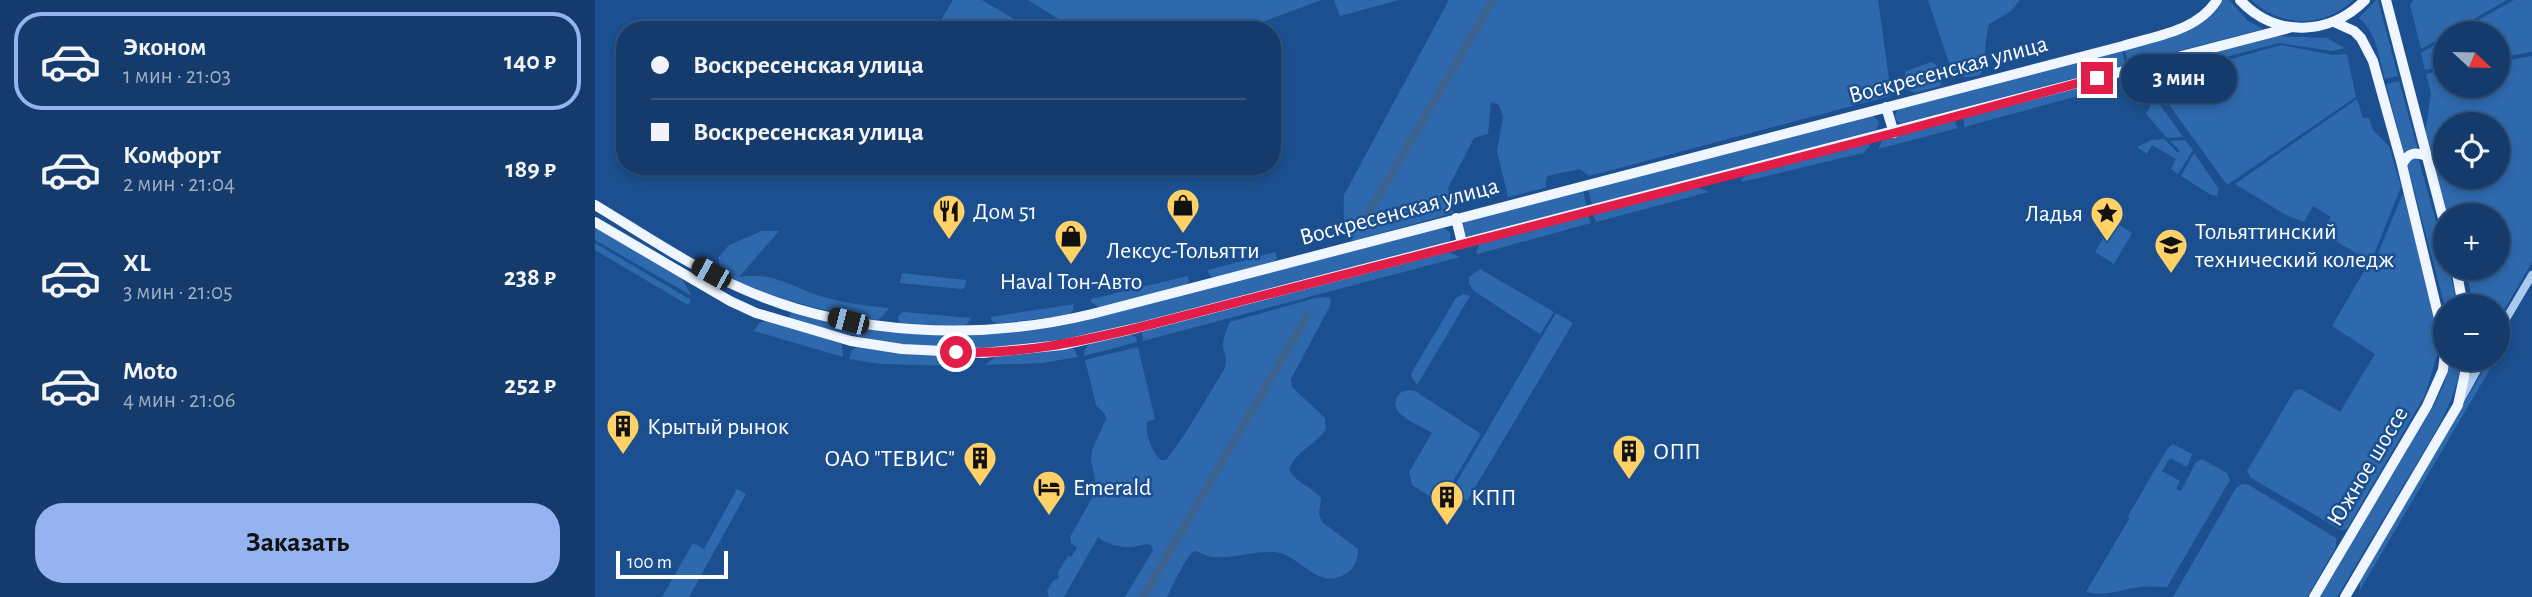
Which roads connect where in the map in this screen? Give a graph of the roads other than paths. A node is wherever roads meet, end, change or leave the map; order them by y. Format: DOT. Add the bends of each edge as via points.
graph roads {
  1 [pos="2217,0"];
  2 [pos="2240,0"];
  3 [pos="2365,0"];
  4 [pos="2386,0"];
  5 [pos="2334,22"];
  6 [pos="2289,28"];
  7 [pos="1886,107"];
  8 [pos="1894,133"];
  9 [pos="2426,156"];
  10 [pos="2402,165"];
  11 [pos="2439,203"];
  12 [pos="595,205"];
  13 [pos="1456,218"];
  14 [pos="595,222"];
  15 [pos="1462,243"];
  16 [pos="2532,275"];
  17 [pos="2433,294"];
  18 [pos="759,296"];
  19 [pos="797,307"];
  20 [pos="2510,312"];
  21 [pos="756,313"];
  22 [pos="792,324"];
  23 [pos="2443,371"];
  24 [pos="2465,371"];
  25 [pos="2476,371"];
  26 [pos="2458,405"];
  27 [pos="2314,597"];
  28 [pos="2345,597"];
  1 -- 7 [label="main road, Воскресенская улица" via="2200,18 2179,29"];
  2 -- 6 [label="main road" via="2262,18"];
  3 -- 5 [label="main road"];
  4 -- 9 [label="main road"];
  5 -- 6 [label="main road, Воскресенская улица"];
  5 -- 10 [label="main road" via="2354,31 2367,46"];
  6 -- 8 [label="main road, Воскресенская улица"];
  7 -- 8 [label="main road"];
  7 -- 13 [label="main road, Воскресенская улица"];
  8 -- 15 [label="main road, Воскресенская улица"];
  9 -- 10 [label="main road" via="2410,153"];
  9 -- 11 [label="main road"];
  10 -- 17 [label="main road"];
  12 -- 18 [label="main road, Воскресенская улица"];
  13 -- 15 [label="main road"];
  13 -- 19 [label="main road, Воскресенская улица" via="1092,314 1020,328 893,327"];
  14 -- 21 [label="main road, Воскресенская улица"];
  15 -- 22 [label="main road, Воскресенская улица" via="1062,345 983,353 902,349 851,341"];
  16 -- 20 [label="street"];
  18 -- 19 [label="main road, Воскресенская улица"];
  18 -- 21 [label="main road" via="768,307"];
  19 -- 22 [label="main road" via="785,314"];
  21 -- 22 [label="main road, Воскресенская улица"];
  23 -- 27 [label="main road, Южное шоссе" via="2427,406"];
  24 -- 26 [label="main road, Южное шоссе"];
  25 -- 26 [label="street"];
  26 -- 28 [label="main road, Южное шоссе"];
}
